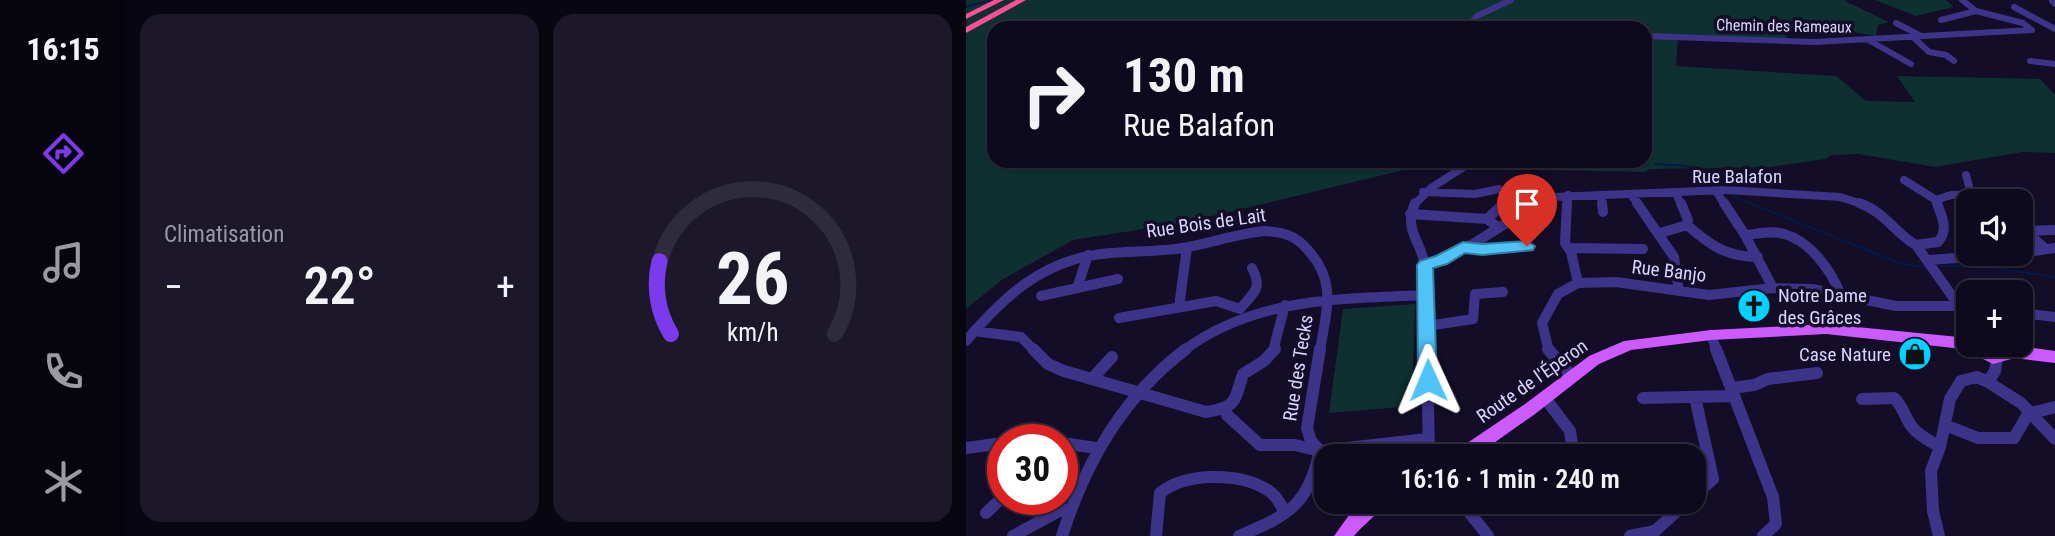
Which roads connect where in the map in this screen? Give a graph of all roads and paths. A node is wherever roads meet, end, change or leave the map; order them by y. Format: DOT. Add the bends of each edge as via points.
graph roads {
  1 [pos="1000,0"];
  2 [pos="1022,0"];
  3 [pos="1511,0"];
  4 [pos="1962,0"];
  5 [pos="2026,5"];
  6 [pos="2014,7"];
  7 [pos="2004,10"];
  8 [pos="1976,11"];
  9 [pos="966,17"];
  10 [pos="1472,21"];
  11 [pos="1896,23"];
  12 [pos="2055,29"];
  13 [pos="966,30"];
  14 [pos="1960,33"];
  15 [pos="1652,36"];
  16 [pos="1922,36"];
  17 [pos="1913,38"];
  18 [pos="1870,41"];
  19 [pos="1954,61"];
  20 [pos="2030,61"];
  21 [pos="1911,64"];
  22 [pos="2055,64"];
  23 [pos="1462,168"];
  24 [pos="1966,175"];
  25 [pos="1904,180"];
  26 [pos="1970,189"];
  27 [pos="1716,191"];
  28 [pos="1423,192"];
  29 [pos="1676,193"];
  30 [pos="1568,195"];
  31 [pos="1601,195"];
  32 [pos="1632,196"];
  33 [pos="1956,196"];
  34 [pos="1936,200"];
  35 [pos="1502,205"];
  36 [pos="1527,209"];
  37 [pos="1603,212"];
  38 [pos="1410,214"];
  39 [pos="1487,219"];
  40 [pos="1687,225"];
  41 [pos="1499,228"];
  42 [pos="2033,230"];
  43 [pos="2055,230"];
  44 [pos="1660,233"];
  45 [pos="1745,235"];
  46 [pos="2033,236"];
  47 [pos="1916,245"];
  48 [pos="1527,246"];
  49 [pos="1187,247"];
  50 [pos="1463,248"];
  51 [pos="1569,248"];
  52 [pos="1643,249"];
  53 [pos="2051,249"];
  54 [pos="2033,251"];
  55 [pos="1087,256"];
  56 [pos="1758,257"];
  57 [pos="1956,258"];
  58 [pos="1929,260"];
  59 [pos="1425,265"];
  60 [pos="1252,268"];
  61 [pos="1118,279"];
  62 [pos="1578,283"];
  63 [pos="1077,288"];
  64 [pos="1773,288"];
  65 [pos="1679,291"];
  66 [pos="1503,292"];
  67 [pos="1840,293"];
  68 [pos="1426,295"];
  69 [pos="1956,295"];
  70 [pos="1041,296"];
  71 [pos="1328,300"];
  72 [pos="1285,305"];
  73 [pos="1956,306"];
  74 [pos="1179,307"];
  75 [pos="1242,313"];
  76 [pos="2033,314"];
  77 [pos="2055,317"];
  78 [pos="1119,318"];
  79 [pos="1427,326"];
  80 [pos="974,331"];
  81 [pos="1711,335"];
  82 [pos="966,341"];
  83 [pos="1956,346"];
  84 [pos="2033,355"];
  85 [pos="1112,357"];
  86 [pos="1991,357"];
  87 [pos="2055,357"];
  88 [pos="1817,373"];
  89 [pos="1572,377"];
  90 [pos="1092,379"];
  91 [pos="1988,382"];
  92 [pos="1139,392"];
  93 [pos="1733,392"];
  94 [pos="1695,397"];
  95 [pos="1545,398"];
  96 [pos="1643,398"];
  97 [pos="1862,399"];
  98 [pos="2055,407"];
  99 [pos="1226,409"];
  100 [pos="2028,411"];
  101 [pos="1945,425"];
  102 [pos="1427,439"];
  103 [pos="2055,439"];
  104 [pos="1400,444"];
  105 [pos="1428,444"];
  106 [pos="1479,444"];
  107 [pos="1572,444"];
  108 [pos="1705,444"];
  109 [pos="987,445"];
  110 [pos="1314,445"];
  111 [pos="1078,446"];
  112 [pos="1706,447"];
  113 [pos="1940,447"];
  114 [pos="966,448"];
  115 [pos="1096,449"];
  116 [pos="1314,450"];
  117 [pos="1314,474"];
  118 [pos="1706,485"];
  119 [pos="1078,491"];
  120 [pos="1285,513"];
  121 [pos="1362,514"];
  122 [pos="1471,514"];
  123 [pos="1674,514"];
  124 [pos="1060,515"];
  125 [pos="1068,515"];
  126 [pos="1035,530"];
  127 [pos="1013,536"];
  128 [pos="1062,536"];
  129 [pos="1156,536"];
  130 [pos="1239,536"];
  131 [pos="1343,536"];
  132 [pos="1488,536"];
  133 [pos="1630,536"];
  134 [pos="1763,536"];
  135 [pos="1940,536"];
  1 -- 9 [label="highway"];
  2 -- 13 [label="highway"];
  3 -- 10 [label="street"];
  4 -- 8 [label="street"];
  5 -- 6 [label="street"];
  6 -- 7 [label="street"];
  6 -- 12 [label="street"];
  8 -- 14 [label="street" via="1941,20"];
  8 -- 14 [label="street, Chemin des Rameaux" via="2023,23 2032,30"];
  11 -- 16 [label="street"];
  14 -- 16 [label="street, Chemin des Rameaux"];
  15 -- 18 [label="street, Chemin des Rameaux"];
  16 -- 17 [label="street, Chemin des Rameaux"];
  17 -- 18 [label="street, Chemin des Rameaux"];
  17 -- 19 [label="street" via="1929,52"];
  18 -- 21 [label="street"];
  20 -- 22 [label="street"];
  23 -- 28 [label="street"];
  24 -- 26 [label="street"];
  25 -- 34 [label="street"];
  27 -- 29 [label="street, Rue Balafon"];
  27 -- 45 [label="street"];
  27 -- 47 [label="street, Rue Balafon" via="1852,199 1880,212"];
  28 -- 36 [label="street" via="1475,194 1499,189"];
  28 -- 38 [label="street"];
  29 -- 32 [label="street, Rue Balafon"];
  29 -- 40 [label="street"];
  30 -- 31 [label="street, Rue Balafon"];
  30 -- 36 [label="street, Rue Balafon"];
  30 -- 51 [label="street" via="1564,243"];
  31 -- 32 [label="street, Rue Balafon"];
  31 -- 37 [label="street"];
  32 -- 44 [label="street"];
  33 -- 34 [label="street" via="1946,194"];
  34 -- 47 [label="street" via="1944,235 1938,242"];
  35 -- 39 [label="street"];
  36 -- 41 [label="street, Rue Balafon"];
  38 -- 39 [label="street"];
  38 -- 59 [label="street" via="1413,238"];
  39 -- 41 [label="street"];
  40 -- 44 [label="street"];
  40 -- 56 [label="street" via="1723,254"];
  41 -- 50 [label="street, Rue Balafon"];
  42 -- 43 [label="street"];
  44 -- 65 [label="street" via="1674,257"];
  45 -- 56 [label="street"];
  45 -- 67 [label="street" via="1790,236 1817,257"];
  46 -- 53 [label="street"];
  47 -- 58 [label="street, Rue Balafon"];
  48 -- 50 [label="street, Rue Balafon"];
  49 -- 55 [label="street, Rue Bois de Lait"];
  49 -- 71 [label="street, Rue Bois de Lait" via="1254,233 1287,234 1319,263 1328,283"];
  49 -- 74 [label="street"];
  50 -- 59 [label="street, Rue Balafon"];
  51 -- 52 [label="street"];
  51 -- 62 [label="street"];
  53 -- 54 [label="street"];
  55 -- 63 [label="street"];
  55 -- 80 [label="street, Rue Bois de Lait" via="1057,264 1014,288"];
  56 -- 64 [label="street"];
  57 -- 58 [label="street"];
  58 -- 69 [label="street, Rue Balafon"];
  59 -- 68 [label="street"];
  60 -- 75 [label="street" via="1258,287"];
  61 -- 63 [label="street"];
  62 -- 65 [label="street, Rue Banjo" via="1616,282"];
  62 -- 89 [label="street" via="1558,294 1542,329 1549,352"];
  63 -- 70 [label="street"];
  64 -- 65 [label="street, Rue Banjo" via="1709,295"];
  64 -- 67 [label="street, Rue Banjo"];
  66 -- 79 [label="street" via="1475,295 1474,319"];
  67 -- 73 [label="street, Rue Banjo" via="1896,306"];
  68 -- 71 [label="street, Rue des Tecks"];
  68 -- 79 [label="street"];
  71 -- 72 [label="street"];
  71 -- 110 [label="street, Rue des Tecks" via="1307,428"];
  72 -- 75 [label="street"];
  72 -- 99 [label="street" via="1276,348 1243,374 1238,396"];
  74 -- 75 [label="street" via="1216,302"];
  74 -- 78 [label="street"];
  75 -- 92 [label="street" via="1198,341"];
  76 -- 77 [label="street"];
  79 -- 102 [label="street"];
  80 -- 82 [label="street, Rue Bois de Lait"];
  80 -- 90 [label="street" via="1021,337 1048,364"];
  81 -- 83 [label="main road, Route de l'Éperon" via="1845,330"];
  81 -- 89 [label="main road, Route de l'Éperon" via="1629,345 1594,360"];
  81 -- 93 [label="street"];
  84 -- 87 [label="main road, Route de l'Éperon"];
  85 -- 90 [label="street"];
  86 -- 91 [label="street" via="1995,371"];
  88 -- 93 [label="street" via="1768,379"];
  89 -- 95 [label="main road, Route de l'Éperon"];
  90 -- 92 [label="street"];
  91 -- 100 [label="street"];
  91 -- 101 [label="street" via="1977,377 1961,381 1950,399"];
  92 -- 99 [label="street" via="1206,412"];
  92 -- 115 [label="street"];
  93 -- 94 [label="street"];
  93 -- 134 [label="street" via="1777,514 1776,524"];
  94 -- 96 [label="street"];
  94 -- 108 [label="street"];
  95 -- 106 [label="main road, Route de l'Éperon"];
  95 -- 107 [label="street" via="1570,431"];
  97 -- 113 [label="street" via="1894,398 1911,426"];
  98 -- 100 [label="street"];
  99 -- 116 [label="street" via="1260,445"];
  100 -- 101 [label="street" via="2014,438 1992,442"];
  100 -- 103 [label="street"];
  101 -- 113 [label="street"];
  102 -- 104 [label="street"];
  102 -- 105 [label="street"];
  109 -- 114 [label="street"];
  111 -- 115 [label="street"];
  112 -- 118 [label="street" via="1713,479"];
  113 -- 135 [label="street" via="1931,471 1933,511"];
  115 -- 119 [label="street"];
  117 -- 120 [label="street" via="1310,489"];
  120 -- 129 [label="street" via="1277,498 1254,484 1222,478 1192,481 1160,493"];
  120 -- 130 [label="street"];
  121 -- 131 [label="main road"];
  122 -- 132 [label="street"];
  123 -- 133 [label="street" via="1656,531"];
  124 -- 126 [label="street"];
  125 -- 128 [label="street"];
  126 -- 127 [label="street"];
}
